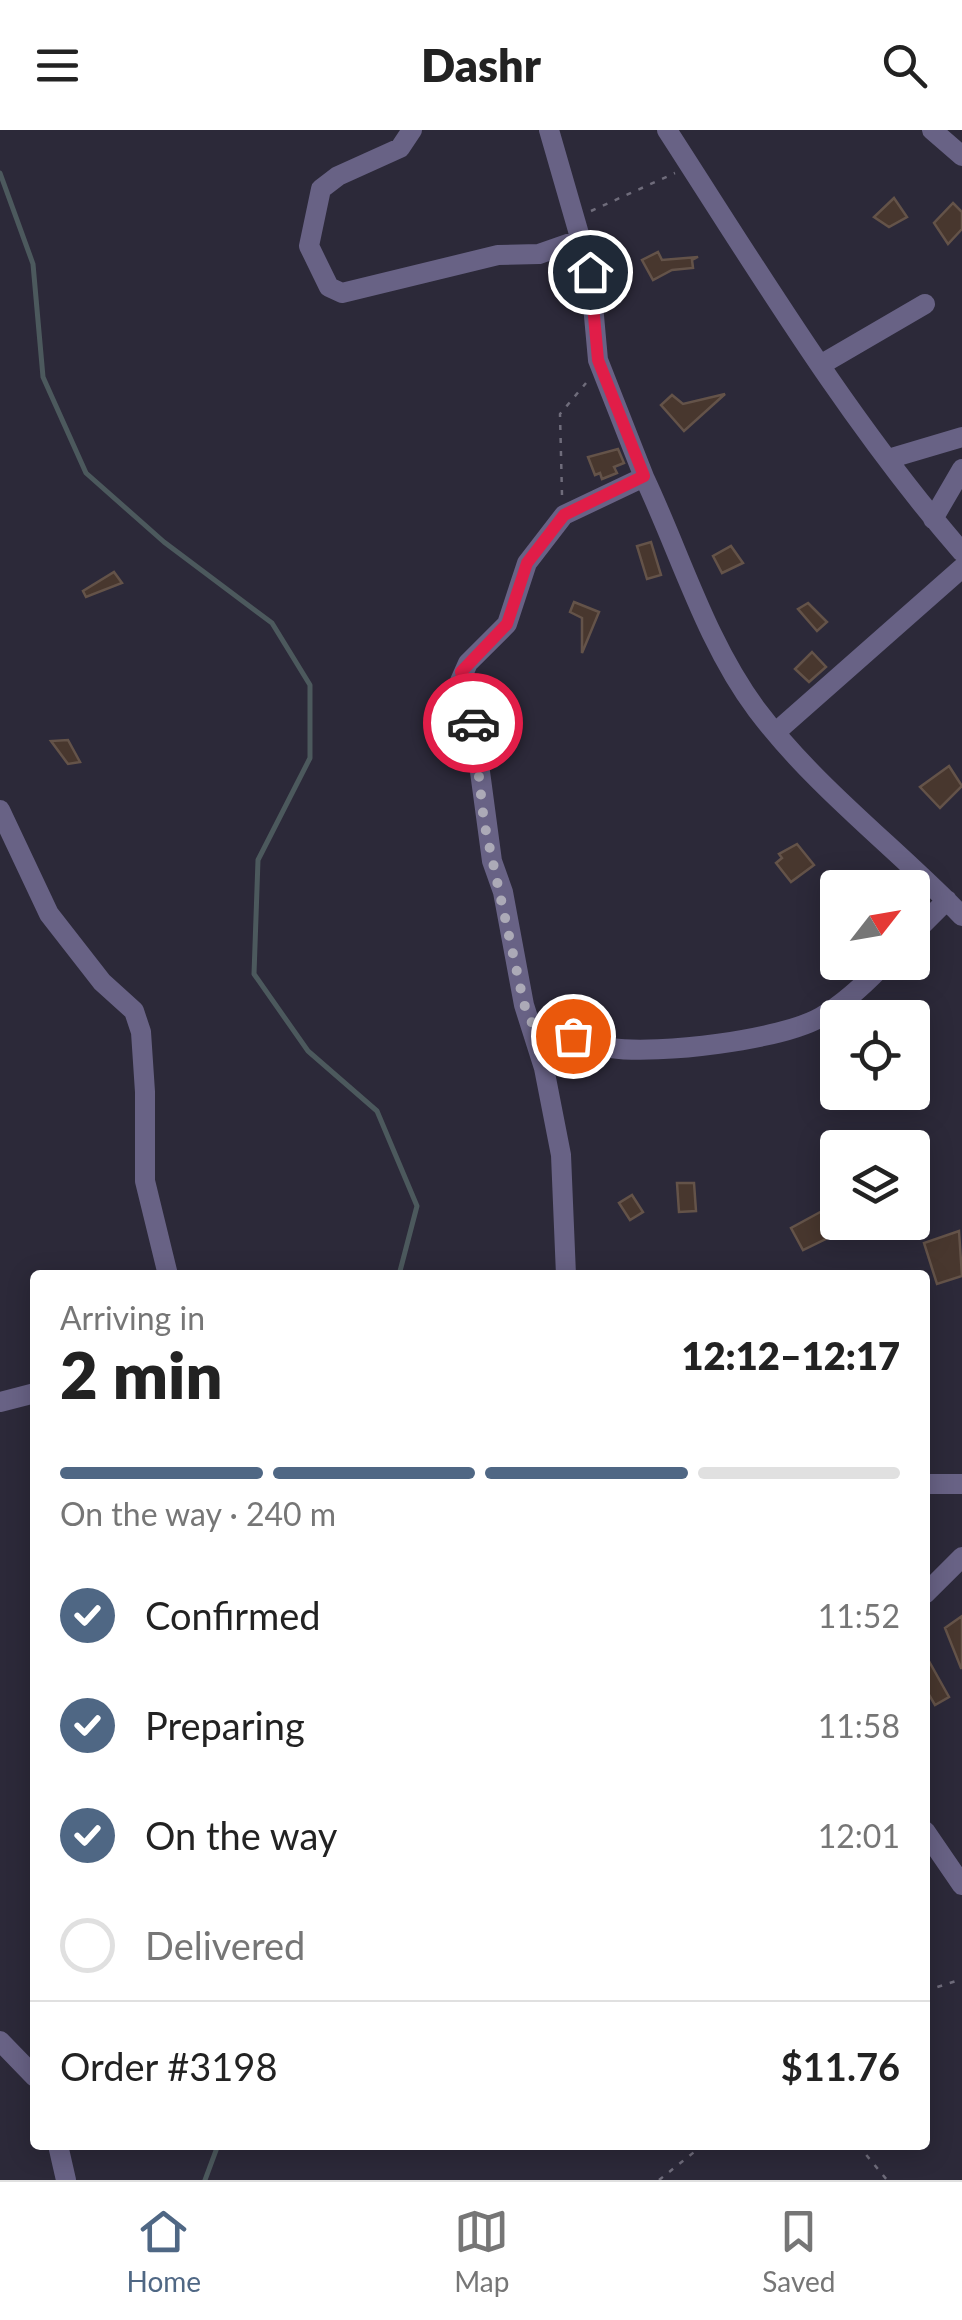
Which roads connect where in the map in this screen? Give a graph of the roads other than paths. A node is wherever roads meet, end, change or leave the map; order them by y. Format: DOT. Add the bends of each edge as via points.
graph roads {
  1 [pos="412,130"];
  2 [pos="549,130"];
  3 [pos="667,130"];
  4 [pos="932,130"];
  5 [pos="962,156"];
  6 [pos="582,239"];
  7 [pos="925,304"];
  8 [pos="822,364"];
  9 [pos="962,437"];
  10 [pos="888,459"];
  11 [pos="962,469"];
  12 [pos="644,476"];
  13 [pos="933,519"];
  14 [pos="962,552"];
  15 [pos="962,568"];
  16 [pos="776,732"];
  17 [pos="0,810"];
  18 [pos="954,908"];
  19 [pos="930,923"];
  20 [pos="866,980"];
  21 [pos="531,1022"];
  22 [pos="167,1270"];
  23 [pos="566,1270"];
  24 [pos="30,1394"];
  25 [pos="0,1402"];
  26 [pos="930,1484"];
  27 [pos="962,1484"];
  28 [pos="962,1557"];
  29 [pos="930,1589"];
  30 [pos="930,1838"];
  31 [pos="962,1885"];
  32 [pos="0,2040"];
  33 [pos="30,2072"];
  34 [pos="59,2150"];
  35 [pos="66,2180"];
  1 -- 6 [label="street" via="400,148 321,189 308,240 330,287 342,293 498,255 539,254"];
  2 -- 6 [label="street"];
  3 -- 8 [label="street"];
  4 -- 5 [label="street"];
  6 -- 12 [label="street" via="598,360"];
  7 -- 8 [label="street"];
  8 -- 10 [label="street"];
  9 -- 10 [label="street"];
  10 -- 13 [label="street"];
  11 -- 13 [label="street"];
  12 -- 16 [label="street" via="730,664"];
  12 -- 21 [label="street" via="564,515 527,563 507,624 468,663 460,681 474,727 492,862"];
  13 -- 14 [label="street"];
  15 -- 16 [label="street"];
  16 -- 18 [label="street"];
  17 -- 22 [label="street" via="49,914 134,1011 145,1092 145,1181"];
  18 -- 19 [label="street"];
  20 -- 21 [label="street" via="811,1022 692,1050 605,1047"];
  21 -- 23 [label="street" via="561,1155"];
  24 -- 25 [label="street"];
  26 -- 27 [label="street"];
  28 -- 29 [label="street"];
  30 -- 31 [label="street"];
  32 -- 33 [label="street"];
  34 -- 35 [label="street"];
}
